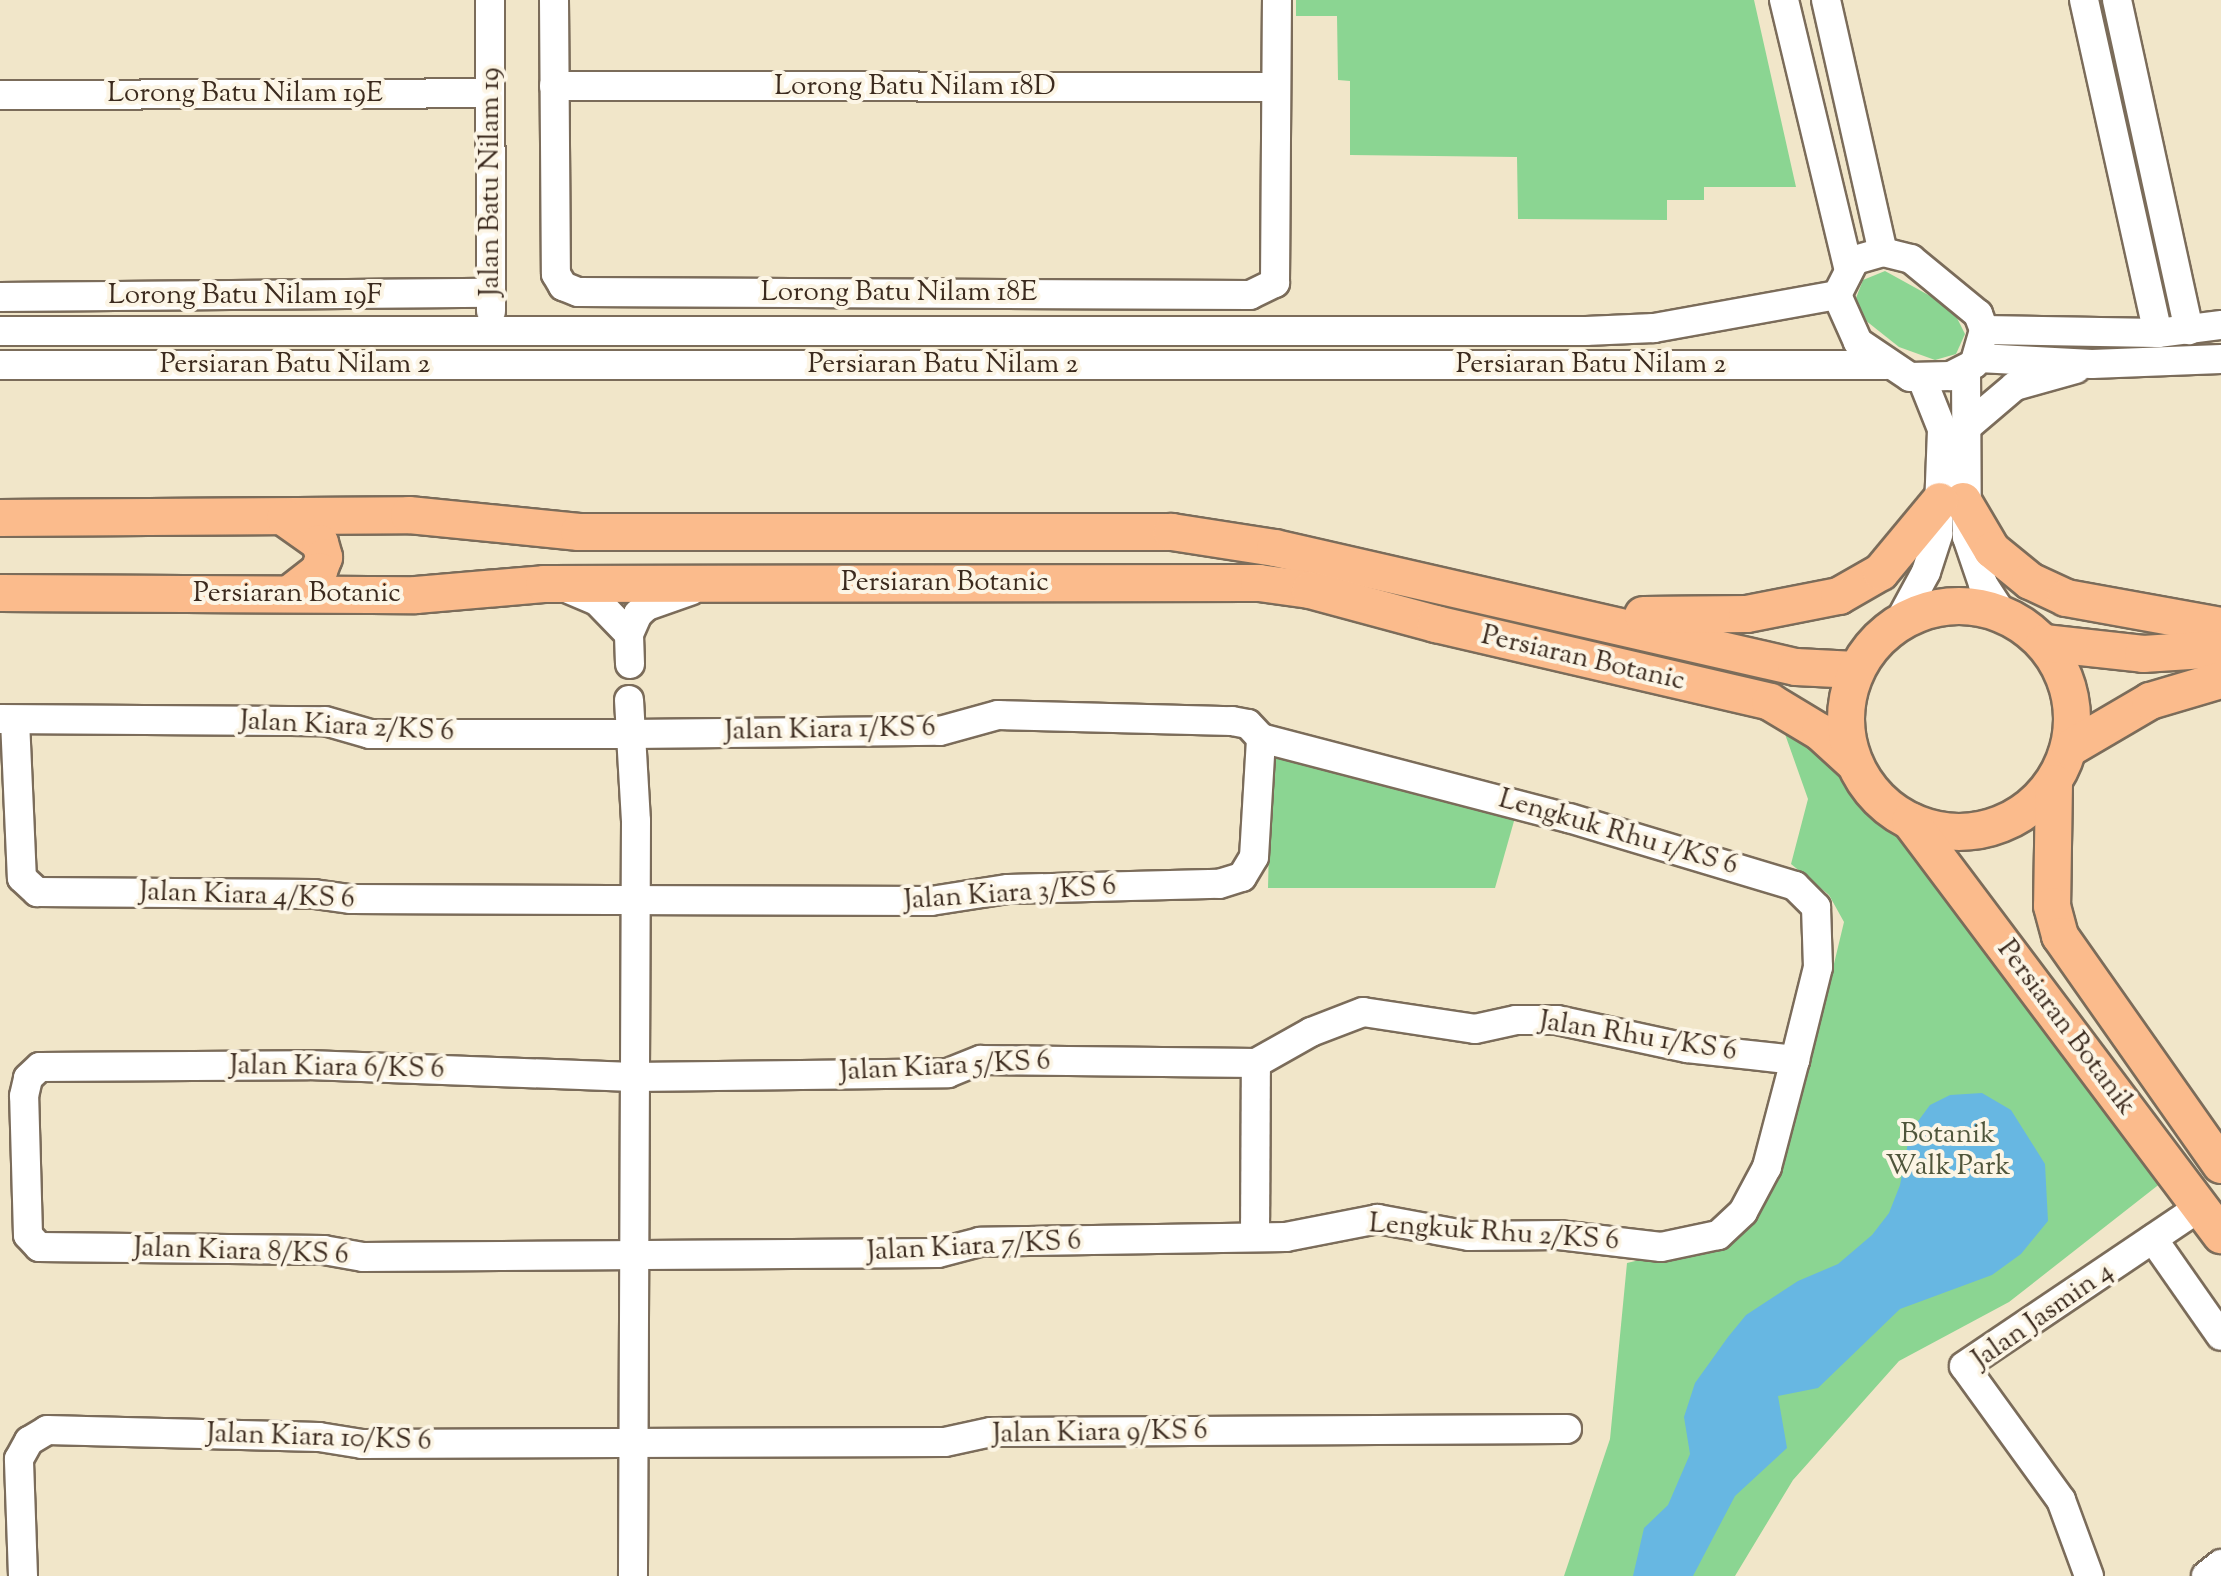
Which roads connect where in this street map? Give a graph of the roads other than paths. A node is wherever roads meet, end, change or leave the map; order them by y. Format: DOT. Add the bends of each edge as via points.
graph roads {
  1 [pos="490,0"];
  2 [pos="554,0"];
  3 [pos="1277,0"];
  4 [pos="1784,0"];
  5 [pos="1826,0"];
  6 [pos="2084,0"];
  7 [pos="2117,0"];
  8 [pos="2129,54"];
  9 [pos="2097,60"];
  10 [pos="554,86"];
  11 [pos="1276,87"];
  12 [pos="490,93"];
  13 [pos="0,95"];
  14 [pos="1883,252"];
  15 [pos="1848,267"];
  16 [pos="2144,268"];
  17 [pos="491,293"];
  18 [pos="1837,295"];
  19 [pos="0,297"];
  20 [pos="2221,325"];
  21 [pos="1984,330"];
  22 [pos="2189,330"];
  23 [pos="0,331"];
  24 [pos="491,332"];
  25 [pos="1340,332"];
  26 [pos="2102,333"];
  27 [pos="2158,333"];
  28 [pos="2221,359"];
  29 [pos="1972,364"];
  30 [pos="2092,364"];
  31 [pos="0,365"];
  32 [pos="491,365"];
  33 [pos="1340,365"];
  34 [pos="1886,365"];
  35 [pos="1922,379"];
  36 [pos="1969,425"];
  37 [pos="1952,501"];
  38 [pos="0,518"];
  39 [pos="285,518"];
  40 [pos="544,584"];
  41 [pos="726,584"];
  42 [pos="0,593"];
  43 [pos="290,594"];
  44 [pos="1561,611"];
  45 [pos="2002,613"];
  46 [pos="1898,624"];
  47 [pos="2221,626"];
  48 [pos="629,634"];
  49 [pos="2044,643"];
  50 [pos="2221,649"];
  51 [pos="630,664"];
  52 [pos="1856,670"];
  53 [pos="2221,680"];
  54 [pos="629,700"];
  55 [pos="8,719"];
  56 [pos="630,734"];
  57 [pos="1261,738"];
  58 [pos="2070,748"];
  59 [pos="1855,764"];
  60 [pos="2054,783"];
  61 [pos="1910,821"];
  62 [pos="635,899"];
  63 [pos="1795,1060"];
  64 [pos="1256,1063"];
  65 [pos="40,1067"];
  66 [pos="633,1077"];
  67 [pos="2221,1165"];
  68 [pos="2211,1221"];
  69 [pos="1314,1234"];
  70 [pos="1255,1237"];
  71 [pos="2153,1239"];
  72 [pos="634,1256"];
  73 [pos="2221,1336"];
  74 [pos="1567,1429"];
  75 [pos="633,1440"];
  76 [pos="2221,1564"];
  77 [pos="23,1576"];
  78 [pos="633,1576"];
  79 [pos="2089,1576"];
  80 [pos="2206,1576"];
  1 -- 12 [label="street, Jalan Batu Nilam 19"];
  2 -- 10 [label="street"];
  3 -- 11 [label="street"];
  4 -- 15 [label="street"];
  5 -- 14 [label="street"];
  6 -- 9 [label="street"];
  7 -- 8 [label="street"];
  8 -- 9 [label="street"];
  8 -- 22 [label="street"];
  9 -- 16 [label="street"];
  10 -- 11 [label="street, Lorong Batu Nilam 18D"];
  10 -- 11 [label="street, Lorong Batu Nilam 18E" via="556,274 563,286 578,292 1250,295 1275,283"];
  12 -- 13 [label="street, Lorong Batu Nilam 19E"];
  12 -- 17 [label="street, Jalan Batu Nilam 19"];
  14 -- 15 [label="street" via="1862,255"];
  14 -- 21 [label="street" via="1911,259 1960,294"];
  15 -- 18 [label="street"];
  16 -- 26 [label="street" via="2139,299 2124,322"];
  16 -- 27 [label="street"];
  17 -- 19 [label="street, Lorong Batu Nilam 19F"];
  17 -- 24 [label="street, Jalan Batu Nilam 19"];
  18 -- 25 [label="street, Persiaran Batu Nilam 2" via="1654,328"];
  18 -- 34 [label="street" via="1858,342"];
  20 -- 22 [label="street"];
  21 -- 26 [label="street"];
  21 -- 29 [label="street"];
  22 -- 27 [label="street"];
  23 -- 24 [label="street, Persiaran Batu Nilam 2"];
  24 -- 25 [label="street, Persiaran Batu Nilam 2"];
  24 -- 32 [label="street, Jalan Batu Nilam 19"];
  25 -- 33 [label="street"];
  26 -- 27 [label="street"];
  28 -- 30 [label="street"];
  29 -- 30 [label="street"];
  29 -- 35 [label="street"];
  29 -- 36 [label="street"];
  30 -- 36 [label="street" via="2015,386"];
  31 -- 32 [label="street, Persiaran Batu Nilam 2"];
  32 -- 33 [label="street, Persiaran Batu Nilam 2"];
  33 -- 34 [label="street, Persiaran Batu Nilam 2"];
  34 -- 35 [label="street"];
  35 -- 37 [label="street" via="1942,429"];
  36 -- 37 [label="street"];
  37 -- 44 [label="main road" via="1881,572 1839,596 1747,614"];
  37 -- 45 [label="street" via="1974,562"];
  37 -- 46 [label="street" via="1933,558"];
  37 -- 47 [label="main road" via="1992,550 2030,581 2066,598"];
  38 -- 39 [label="main road, Persiaran Botanic"];
  39 -- 43 [label="main road" via="320,543 324,557 319,571"];
  39 -- 44 [label="main road, Persiaran Botanic" via="409,515 579,532 1172,532 1275,548"];
  40 -- 41 [label="main road, Persiaran Botanic"];
  40 -- 43 [label="main road, Persiaran Botanic" via="416,595"];
  40 -- 48 [label="street" via="578,590 597,601"];
  41 -- 48 [label="street" via="676,593 647,606"];
  41 -- 59 [label="main road, Persiaran Botanic" via="1259,583 1310,590 1770,702 1820,732"];
  42 -- 43 [label="main road, Persiaran Botanic"];
  44 -- 52 [label="main road, Persiaran Botanic" via="1796,667"];
  45 -- 46 [label="main road" via="1948,606"];
  45 -- 49 [label="main road"];
  46 -- 52 [label="main road"];
  48 -- 51 [label="street"];
  49 -- 50 [label="main road" via="2143,654"];
  49 -- 58 [label="main road" via="2065,674 2073,710"];
  52 -- 59 [label="main road" via="1847,701 1846,733"];
  53 -- 58 [label="main road" via="2150,701"];
  54 -- 56 [label="street"];
  55 -- 56 [label="street, Jalan Kiara 2/KS 6" via="325,721 370,734"];
  55 -- 62 [label="street, Jalan Kiara 4/KS 6" via="22,878 37,892"];
  56 -- 57 [label="street, Jalan Kiara 1/KS 6" via="940,731 998,715 1232,721 1248,724"];
  56 -- 62 [label="street"];
  57 -- 62 [label="street, Jalan Kiara 3/KS 6" via="1254,857 1242,877 1232,882 1008,889 931,901"];
  57 -- 63 [label="street, Lengkuk Rhu 1/KS 6" via="1569,818 1795,886 1816,907 1820,926 1818,967"];
  58 -- 60 [label="main road"];
  59 -- 61 [label="main road" via="1877,798"];
  60 -- 61 [label="main road" via="2032,807 2005,823 1973,832 1941,831"];
  60 -- 67 [label="main road, Persiaran Botanik" via="2052,906 2060,936"];
  61 -- 68 [label="main road, Persiaran Botanik"];
  62 -- 66 [label="street"];
  63 -- 64 [label="street, Jalan Rhu 1/KS 6" via="1687,1048 1557,1020 1516,1020 1475,1029 1363,1012 1311,1032"];
  63 -- 69 [label="street, Lengkuk Rhu 2/KS 6" via="1767,1167 1743,1212 1718,1235 1661,1247 1559,1235 1469,1236 1378,1219"];
  64 -- 66 [label="street, Jalan Kiara 5/KS 6" via="981,1060 948,1073"];
  64 -- 70 [label="street"];
  65 -- 66 [label="street, Jalan Kiara 6/KS 6" via="308,1065"];
  65 -- 72 [label="street, Jalan Kiara 8/KS 6" via="28,1078 24,1096 28,1235 39,1247 324,1250 363,1257"];
  66 -- 72 [label="street"];
  68 -- 71 [label="street, Jalan Jasmin 4"];
  69 -- 70 [label="street, Jalan Kiara 7/KS 6"];
  70 -- 72 [label="street, Jalan Kiara 7/KS 6" via="980,1242 938,1253"];
  71 -- 73 [label="street"];
  71 -- 79 [label="street, Jalan Jasmin 4" via="1964,1366 2061,1500"];
  72 -- 75 [label="street"];
  74 -- 75 [label="street, Jalan Kiara 9/KS 6" via="991,1432 945,1442"];
  75 -- 77 [label="street, Jalan Kiara 10/KS 6" via="362,1444 319,1437 47,1430 29,1441 19,1459"];
  75 -- 78 [label="street"];
  76 -- 80 [label="street"];
}
